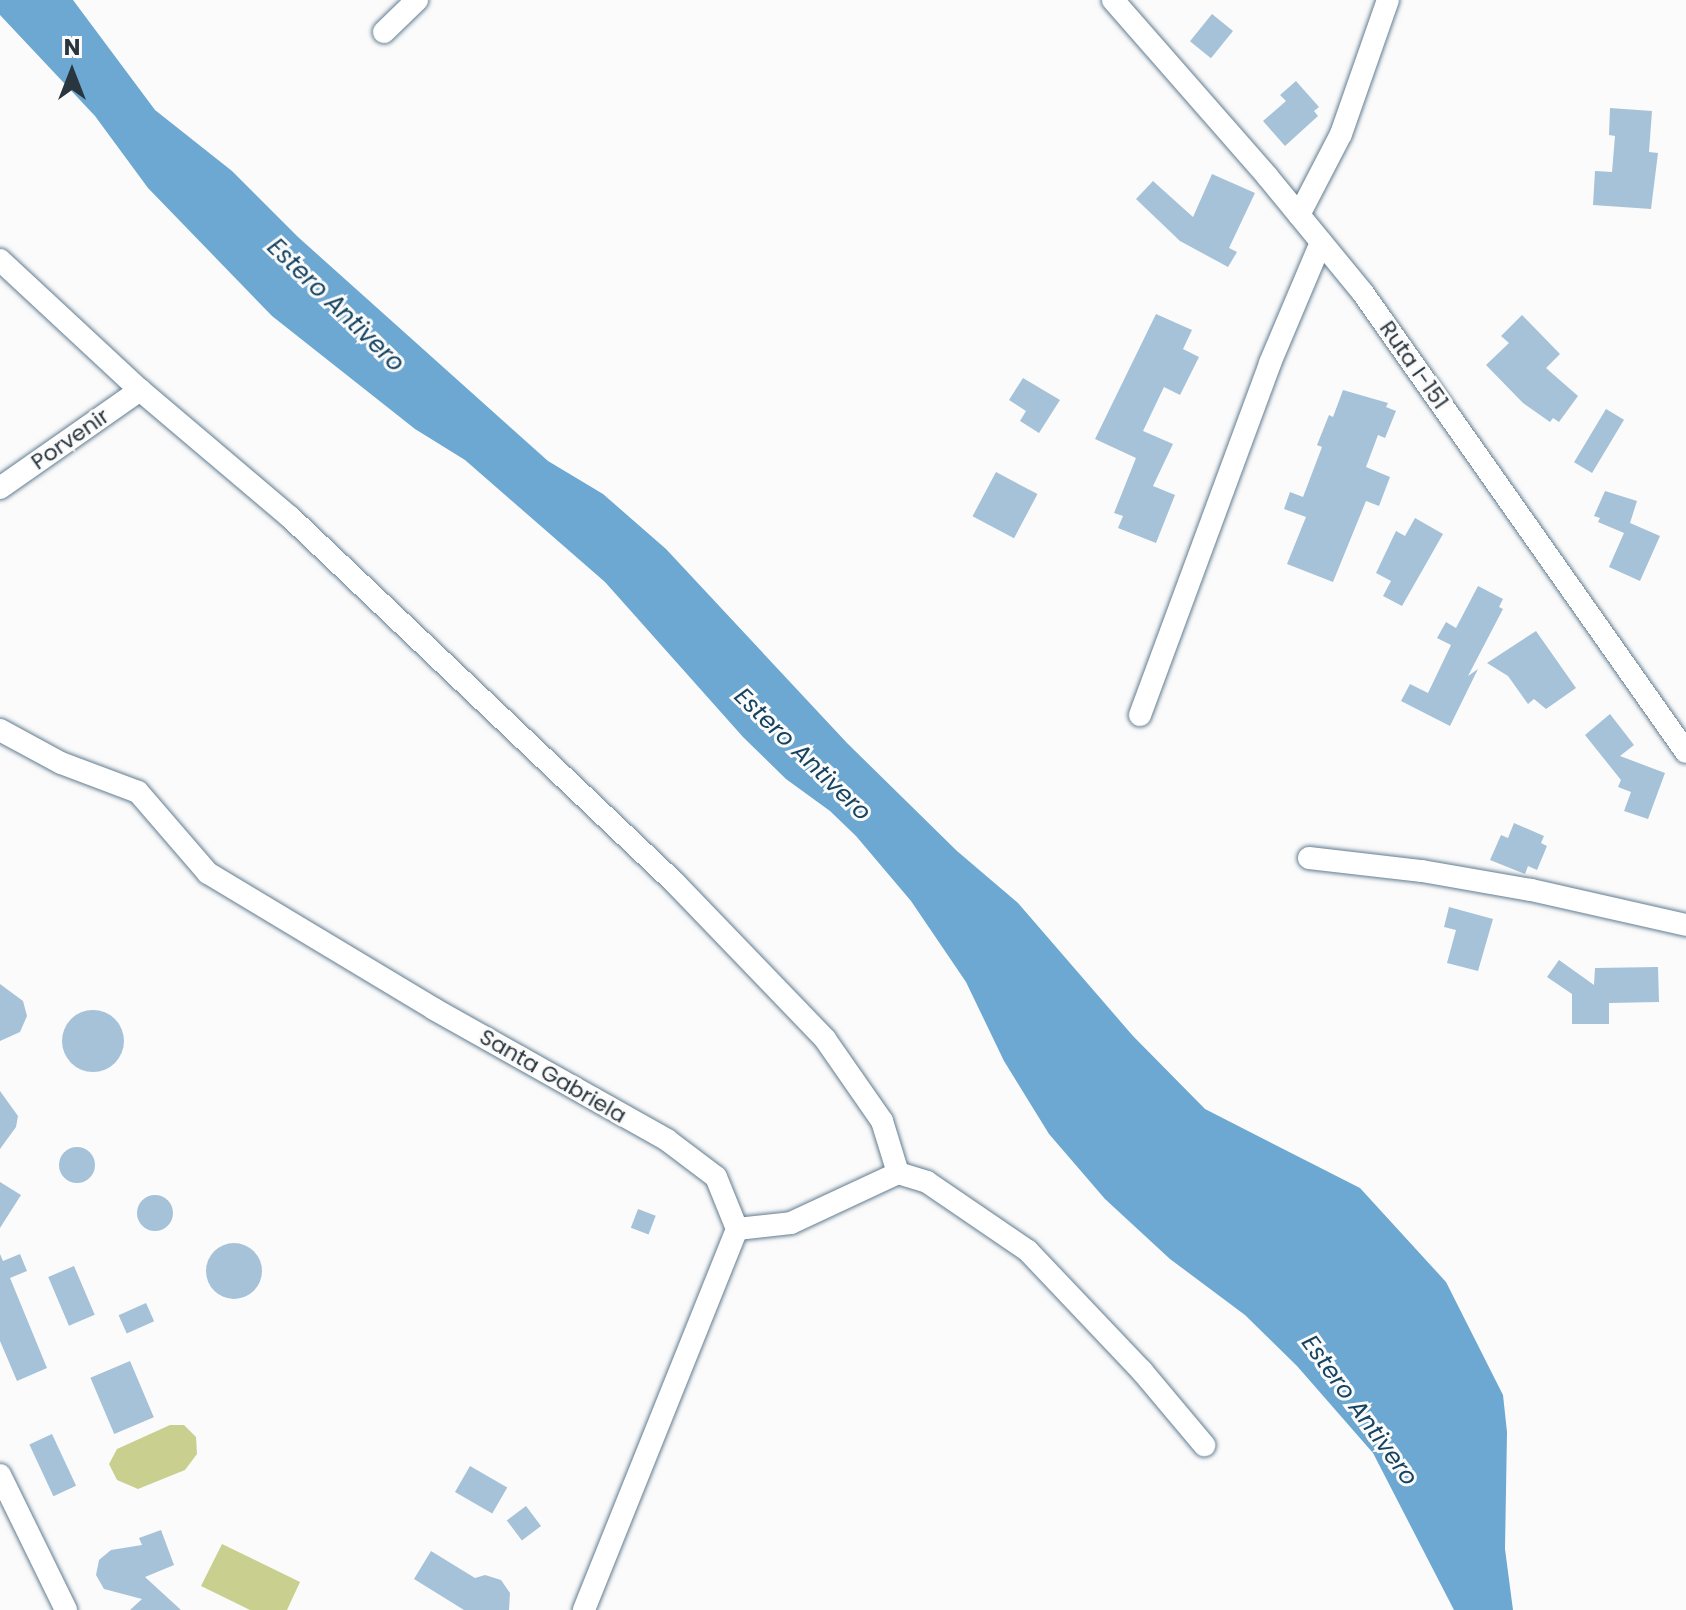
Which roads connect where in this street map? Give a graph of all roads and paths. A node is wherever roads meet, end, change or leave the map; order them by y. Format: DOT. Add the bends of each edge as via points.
graph roads {
  1 [pos="417,0"];
  2 [pos="1113,0"];
  3 [pos="1388,0"];
  4 [pos="384,32"];
  5 [pos="1299,215"];
  6 [pos="1321,242"];
  7 [pos="0,260"];
  8 [pos="140,390"];
  9 [pos="0,488"];
  10 [pos="1140,715"];
  11 [pos="0,730"];
  12 [pos="1686,752"];
  13 [pos="1309,858"];
  14 [pos="1686,925"];
  15 [pos="898,1173"];
  16 [pos="737,1229"];
  17 [pos="1204,1445"];
  18 [pos="0,1475"];
  19 [pos="66,1610"];
  20 [pos="584,1610"];
  1 -- 4 [label="street"];
  2 -- 5 [label="street, Ruta I-151"];
  3 -- 5 [label="street" via="1341,134"];
  5 -- 6 [label="street, Ruta I-151"];
  6 -- 10 [label="street" via="1260,389"];
  6 -- 12 [label="street, Ruta I-151" via="1392,333"];
  7 -- 8 [label="street"];
  8 -- 9 [label="street, Porvenir"];
  8 -- 15 [label="street" via="290,517 687,895 825,1039 882,1121"];
  11 -- 16 [label="street, Santa Gabriela" via="61,763 138,792 208,873 667,1140 716,1177"];
  13 -- 14 [label="street" via="1468,879"];
  15 -- 16 [label="street" via="791,1223"];
  15 -- 17 [label="street" via="927,1182 1028,1251"];
  16 -- 20 [label="street"];
  18 -- 19 [label="street"];
}
